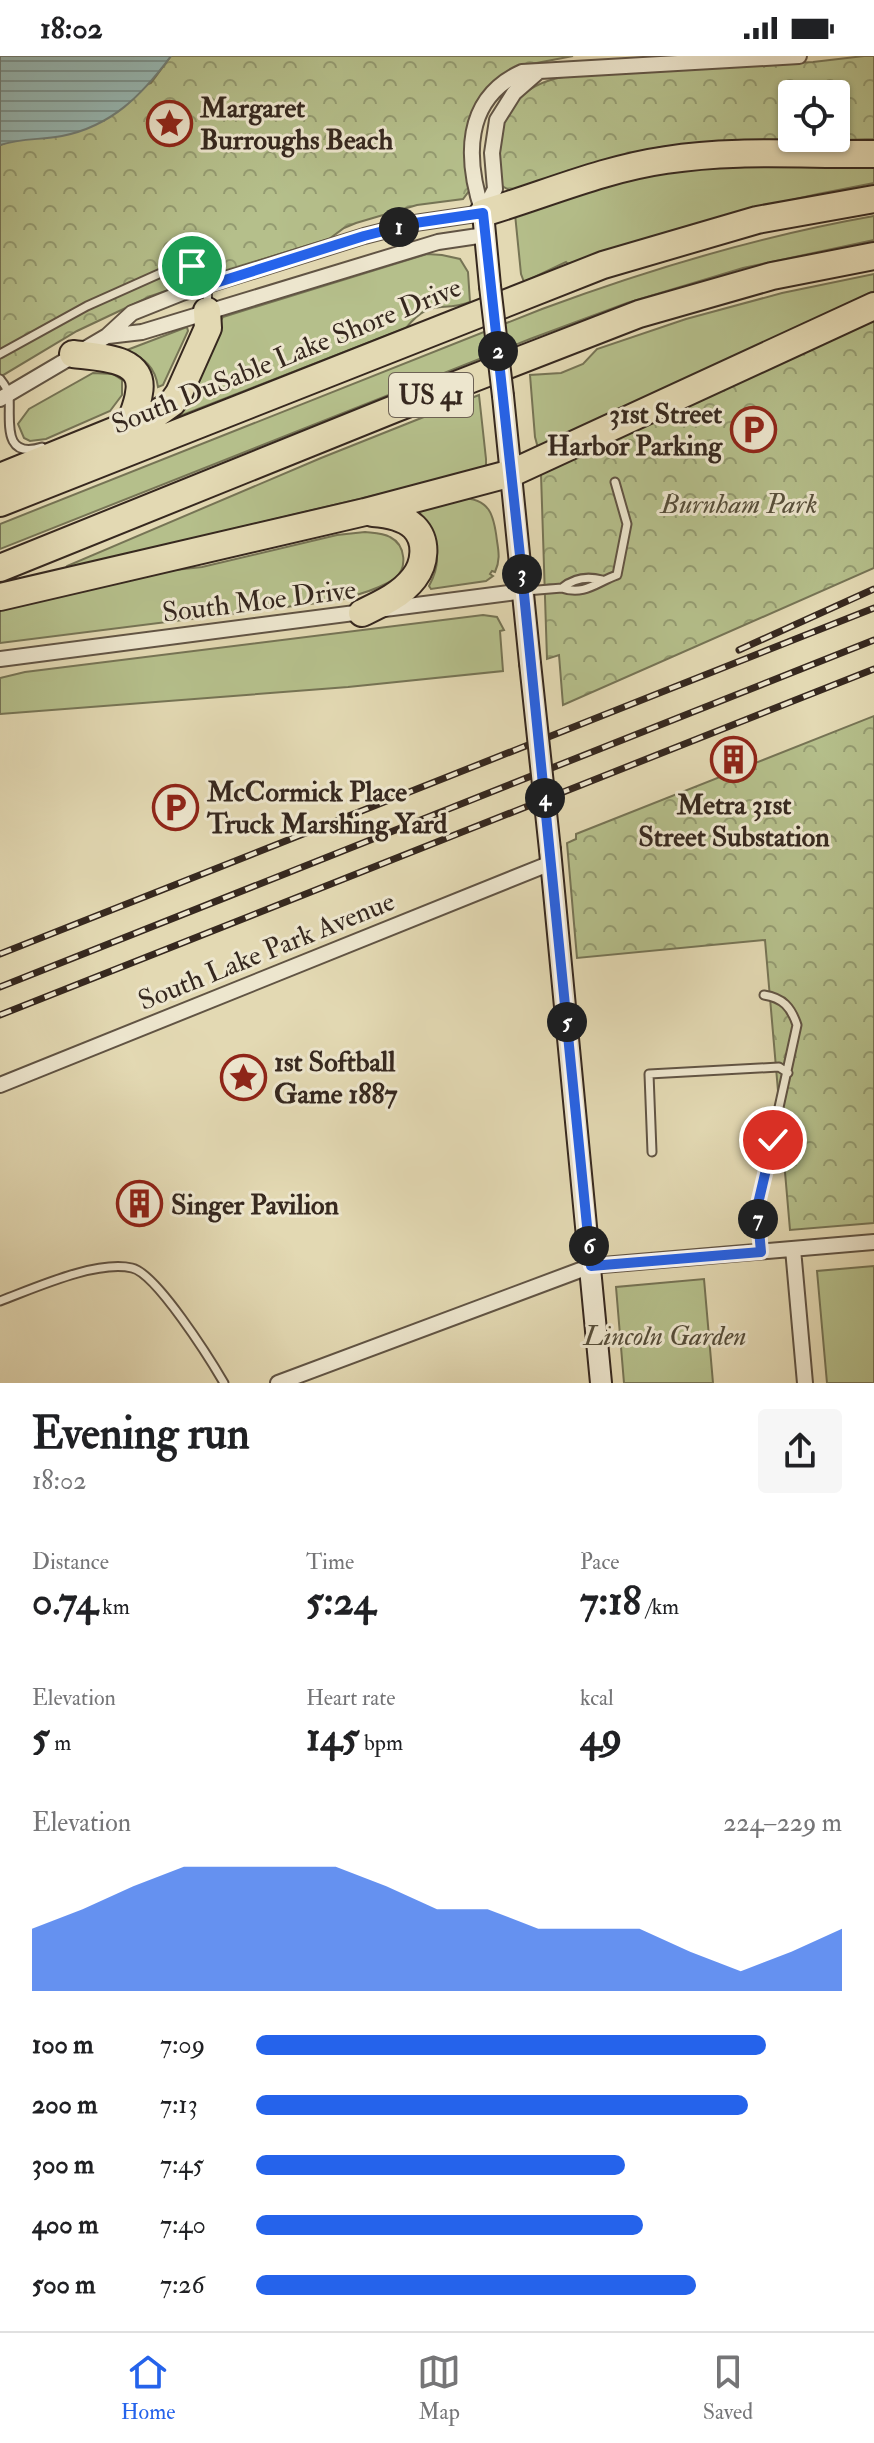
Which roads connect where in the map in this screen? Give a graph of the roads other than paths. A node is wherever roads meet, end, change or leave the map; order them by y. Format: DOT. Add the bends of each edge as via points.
graph roads {
  1 [pos="799,56"];
  2 [pos="646,60"];
  3 [pos="585,62"];
  4 [pos="538,72"];
  5 [pos="874,154"];
  6 [pos="874,199"];
  7 [pos="484,224"];
  8 [pos="874,256"];
  9 [pos="208,298"];
  10 [pos="874,306"];
  11 [pos="107,336"];
  12 [pos="0,354"];
  13 [pos="73,354"];
  14 [pos="0,379"];
  15 [pos="4,395"];
  16 [pos="130,424"];
  17 [pos="64,439"];
  18 [pos="95,439"];
  19 [pos="50,444"];
  20 [pos="512,473"];
  21 [pos="0,477"];
  22 [pos="615,482"];
  23 [pos="0,503"];
  24 [pos="365,512"];
  25 [pos="0,568"];
  26 [pos="524,591"];
  27 [pos="0,597"];
  28 [pos="362,613"];
  29 [pos="0,659"];
  30 [pos="551,857"];
  31 [pos="764,995"];
  32 [pos="788,1073"];
  33 [pos="0,1085"];
  34 [pos="652,1152"];
  35 [pos="874,1242"];
  36 [pos="793,1249"];
  37 [pos="761,1252"];
  38 [pos="591,1266"];
  39 [pos="0,1301"];
  40 [pos="284,1382"];
  41 [pos="224,1383"];
  42 [pos="601,1383"];
  43 [pos="805,1383"];
  1 -- 2 [label="street"];
  2 -- 3 [label="street"];
  3 -- 4 [label="street"];
  4 -- 7 [label="street" via="514,93 497,120 492,153 495,189"];
  4 -- 7 [label="street" via="510,77 477,113 473,164"];
  5 -- 7 [label="highway" via="698,155 663,160 611,172"];
  6 -- 23 [label="highway, South DuSable Lake Shore Drive / US 41" via="757,220 603,265"];
  7 -- 9 [label="street" via="438,242"];
  7 -- 9 [label="street" via="402,226"];
  7 -- 20 [label="main road, bridge"];
  8 -- 25 [label="highway, US 41" via="772,276 639,314"];
  9 -- 11 [label="street" via="142,332"];
  9 -- 11 [label="street" via="132,313"];
  9 -- 12 [label="lane" via="202,274 181,264 76,311"];
  9 -- 16 [label="highway" via="208,328 179,393 158,413"];
  10 -- 20 [label="highway"];
  11 -- 13 [label="street"];
  13 -- 15 [label="street"];
  13 -- 16 [label="highway" via="111,359 134,370 140,390"];
  14 -- 15 [label="lane"];
  15 -- 19 [label="lane" via="11,439 26,449"];
  16 -- 18 [label="highway"];
  17 -- 18 [label="lane"];
  18 -- 21 [label="highway"];
  20 -- 24 [label="highway"];
  20 -- 26 [label="main road"];
  22 -- 26 [label="lane" via="627,524 617,575"];
  24 -- 27 [label="highway"];
  24 -- 28 [label="highway" via="414,526 424,553 421,568 404,589"];
  26 -- 28 [label="street, South Moe Drive"];
  26 -- 30 [label="main road, bridge"];
  28 -- 29 [label="street, South Moe Drive"];
  30 -- 33 [label="street, South Lake Park Avenue"];
  30 -- 38 [label="main road"];
  31 -- 32 [label="lane" via="786,1003 797,1025"];
  32 -- 34 [label="lane" via="779,1067 649,1074"];
  32 -- 37 [label="lane" via="757,1208"];
  35 -- 36 [label="street"];
  36 -- 37 [label="street"];
  36 -- 43 [label="street"];
  37 -- 38 [label="street"];
  38 -- 40 [label="street"];
  38 -- 42 [label="main road"];
  39 -- 41 [label="lane" via="88,1271 136,1268 173,1306"];
}
